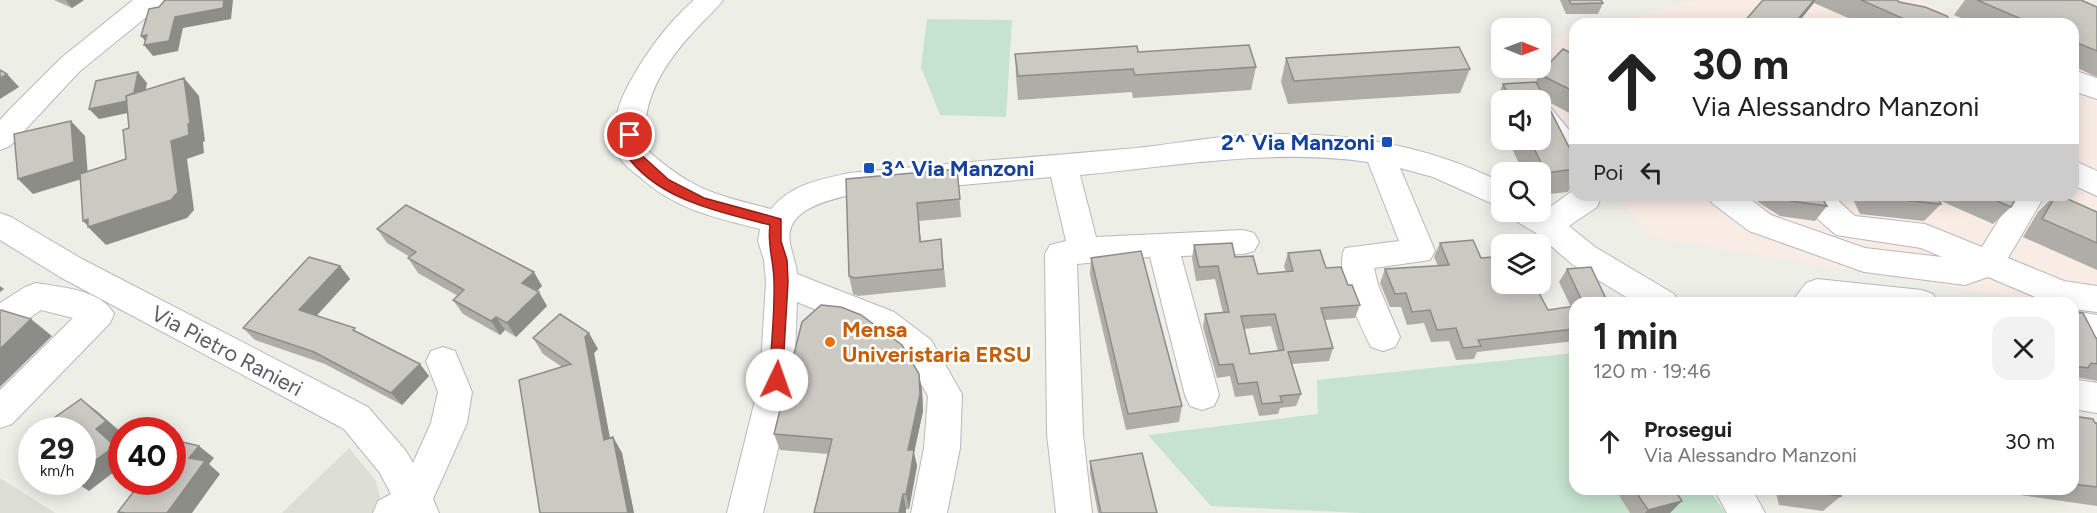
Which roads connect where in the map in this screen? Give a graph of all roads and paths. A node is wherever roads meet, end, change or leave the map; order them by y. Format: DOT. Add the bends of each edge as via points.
graph roads {
  1 [pos="150,0"];
  2 [pos="710,0"];
  3 [pos="2079,82"];
  4 [pos="2097,89"];
  5 [pos="1551,127"];
  6 [pos="0,139"];
  7 [pos="1569,150"];
  8 [pos="2079,151"];
  9 [pos="1378,153"];
  10 [pos="2097,161"];
  11 [pos="1063,165"];
  12 [pos="2079,174"];
  13 [pos="2097,185"];
  14 [pos="1491,192"];
  15 [pos="1581,201"];
  16 [pos="1731,201"];
  17 [pos="1820,201"];
  18 [pos="2026,201"];
  19 [pos="1551,212"];
  20 [pos="777,222"];
  21 [pos="1541,222"];
  22 [pos="0,225"];
  23 [pos="1242,242"];
  24 [pos="1162,244"];
  25 [pos="1084,250"];
  26 [pos="1584,256"];
  27 [pos="1989,263"];
  28 [pos="71,268"];
  29 [pos="782,282"];
  30 [pos="36,296"];
  31 [pos="1618,297"];
  32 [pos="1653,297"];
  33 [pos="1812,297"];
  34 [pos="1865,297"];
  35 [pos="2097,299"];
  36 [pos="0,320"];
  37 [pos="2079,326"];
  38 [pos="2097,329"];
  39 [pos="1383,337"];
  40 [pos="443,361"];
  41 [pos="1202,394"];
  42 [pos="2079,395"];
  43 [pos="2097,398"];
  44 [pos="0,413"];
  45 [pos="2079,423"];
  46 [pos="2097,426"];
  47 [pos="1736,495"];
  48 [pos="402,510"];
  49 [pos="745,513"];
  50 [pos="928,513"];
  51 [pos="1074,513"];
  52 [pos="1747,513"];
  1 -- 6 [label="street" via="104,33"];
  2 -- 20 [label="street" via="665,49 641,87 629,117 632,153 665,183 700,202"];
  3 -- 4 [label="street"];
  5 -- 7 [label="street"];
  8 -- 10 [label="street"];
  9 -- 11 [label="street" via="1318,146 1247,146"];
  9 -- 14 [label="street" via="1431,166"];
  9 -- 39 [label="street" via="1419,251 1356,257 1362,285"];
  11 -- 20 [label="street" via="849,184 794,202"];
  11 -- 25 [label="street"];
  12 -- 13 [label="street"];
  15 -- 19 [label="street"];
  16 -- 27 [label="street" via="1760,223 1864,260 1965,272"];
  17 -- 27 [label="street" via="1847,227 1925,236"];
  18 -- 27 [label="street"];
  20 -- 29 [label="street" via="774,241"];
  21 -- 26 [label="street"];
  22 -- 28 [label="street, Via Pietro Ranieri"];
  23 -- 24 [label="street"];
  24 -- 25 [label="street"];
  24 -- 41 [label="street"];
  25 -- 51 [label="street" via="1061,254 1065,434"];
  26 -- 31 [label="street"];
  26 -- 32 [label="street"];
  27 -- 35 [label="street" via="2061,294"];
  28 -- 30 [label="street"];
  28 -- 48 [label="street, Via Pietro Ranieri" via="356,418 393,462"];
  29 -- 49 [label="street" via="777,380"];
  29 -- 50 [label="street" via="882,322 919,350 945,394 942,448"];
  30 -- 36 [label="street"];
  30 -- 44 [label="street" via="69,301 98,314"];
  33 -- 34 [label="street" via="1817,292"];
  37 -- 38 [label="street"];
  40 -- 48 [label="street" via="455,392 449,423"];
  42 -- 43 [label="street"];
  45 -- 46 [label="street"];
  47 -- 52 [label="street"];
}
